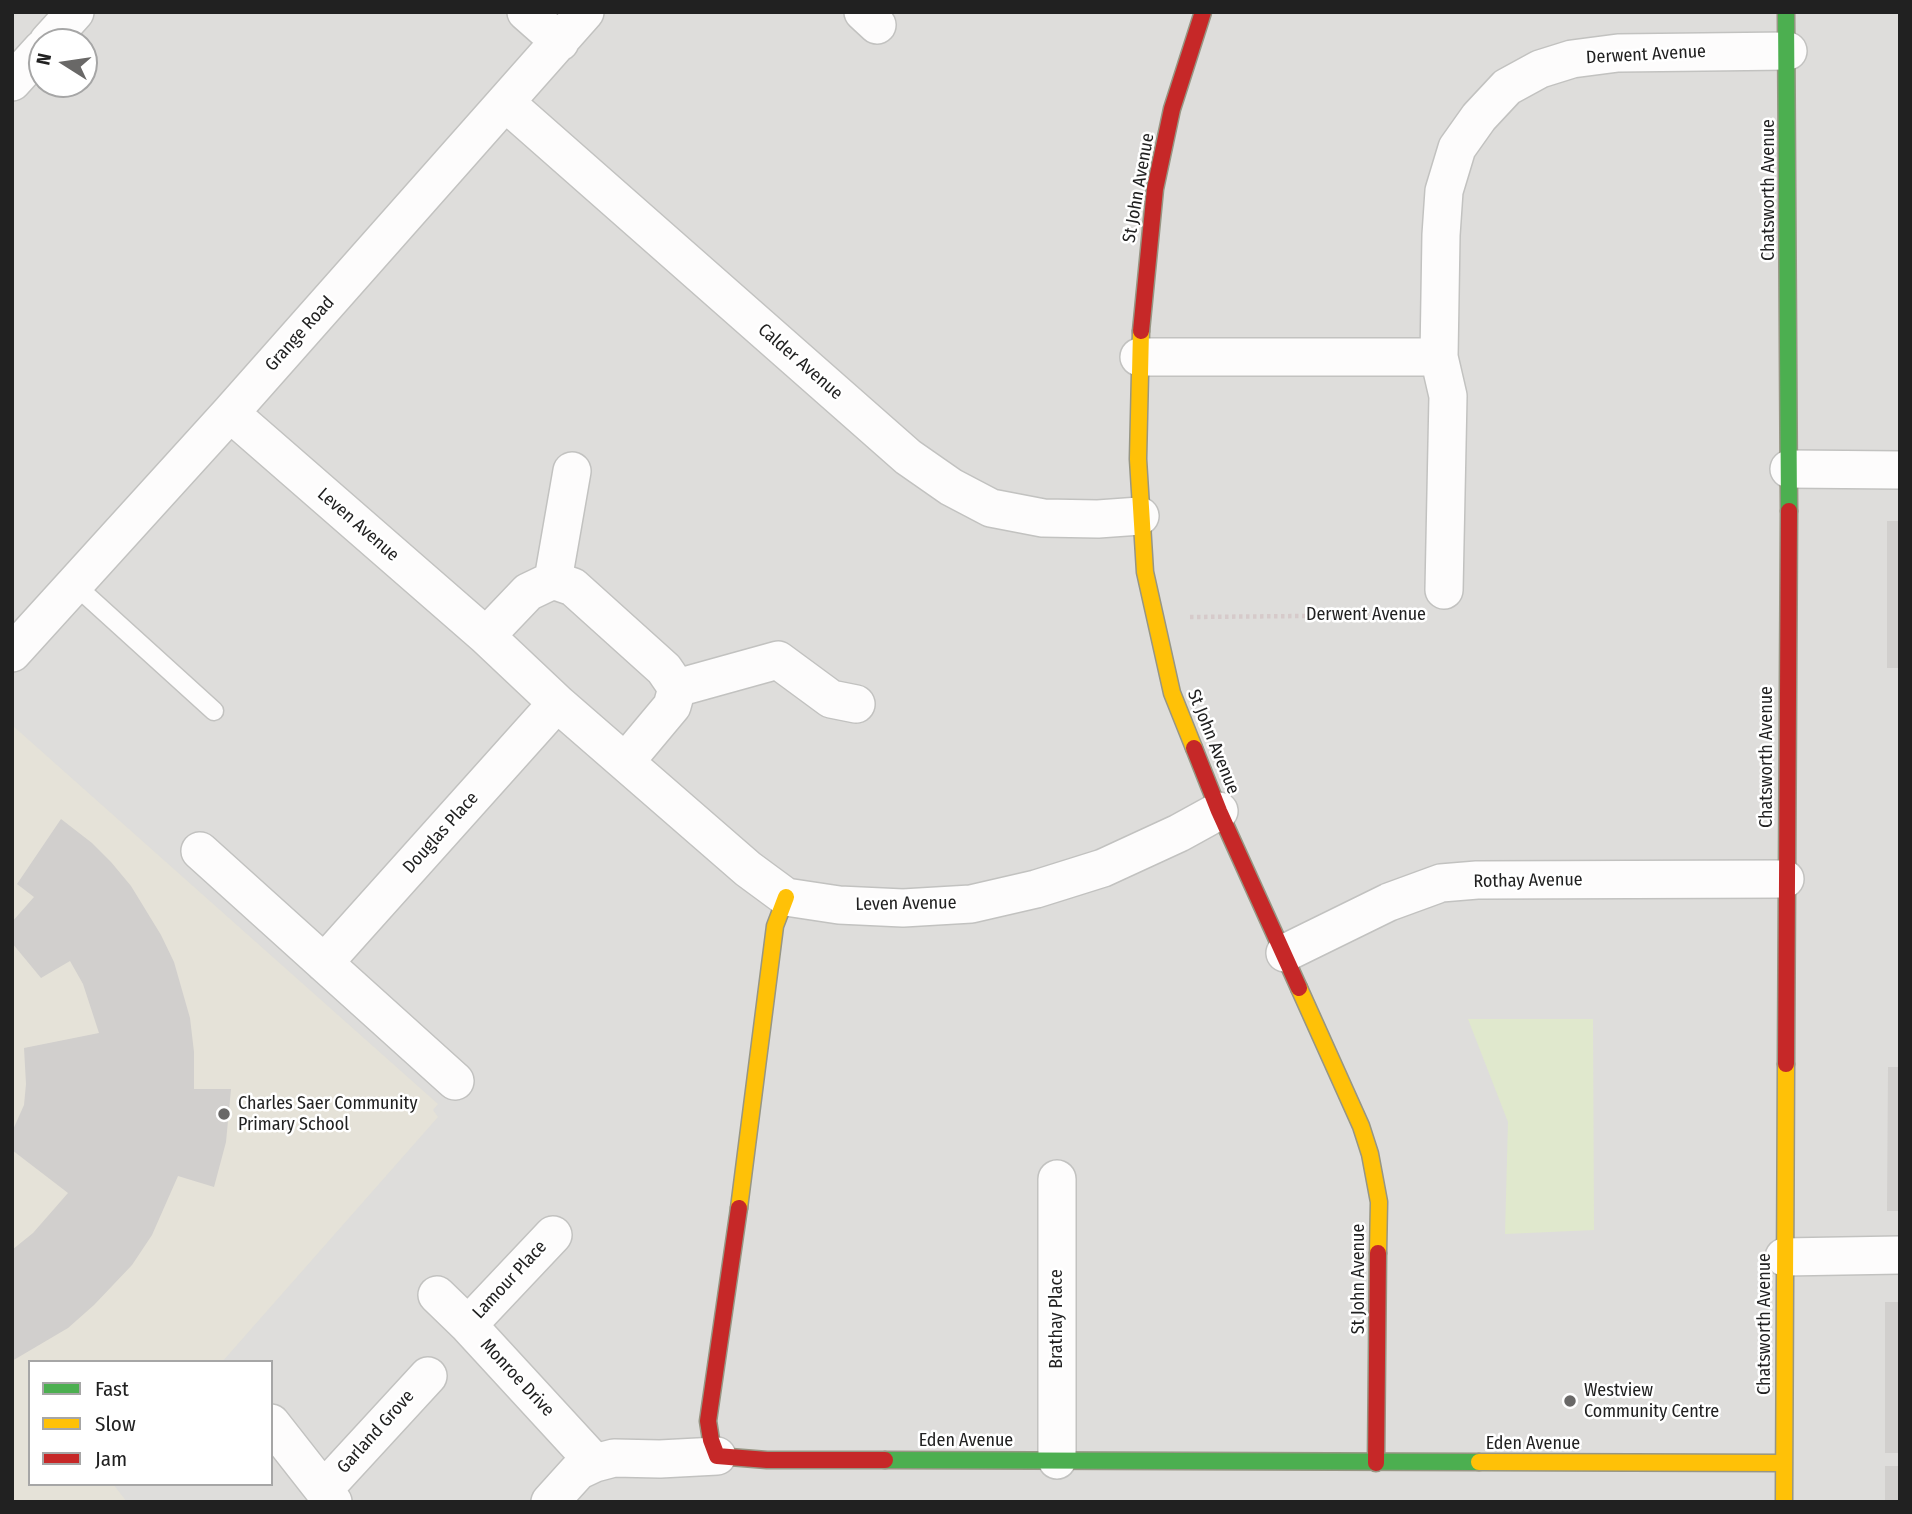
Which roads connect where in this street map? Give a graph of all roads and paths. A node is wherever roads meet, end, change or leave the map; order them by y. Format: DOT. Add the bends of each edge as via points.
graph roads {
  1 [pos="75,12"];
  2 [pos="526,12"];
  3 [pos="585,12"];
  4 [pos="1203,12"];
  5 [pos="1786,12"];
  6 [pos="61,28"];
  7 [pos="560,42"];
  8 [pos="1788,51"];
  9 [pos="28,64"];
  10 [pos="12,82"];
  11 [pos="506,103"];
  12 [pos="1139,357"];
  13 [pos="1439,357"];
  14 [pos="230,413"];
  15 [pos="1789,470"];
  16 [pos="1900,470"];
  17 [pos="572,471"];
  18 [pos="1140,516"];
  19 [pos="553,580"];
  20 [pos="74,584"];
  21 [pos="1444,590"];
  22 [pos="1155,624"];
  23 [pos="486,636"];
  24 [pos="12,653"];
  25 [pos="677,688"];
  26 [pos="557,703"];
  27 [pos="856,704"];
  28 [pos="214,711"];
  29 [pos="626,761"];
  30 [pos="1219,811"];
  31 [pos="200,850"];
  32 [pos="1785,879"];
  33 [pos="786,897"];
  34 [pos="1285,953"];
  35 [pos="324,963"];
  36 [pos="455,1082"];
  37 [pos="1057,1179"];
  38 [pos="553,1235"];
  39 [pos="1900,1255"];
  40 [pos="1784,1257"];
  41 [pos="437,1296"];
  42 [pos="468,1325"];
  43 [pos="428,1376"];
  44 [pos="273,1426"];
  45 [pos="717,1456"];
  46 [pos="1057,1460"];
  47 [pos="595,1463"];
  48 [pos="1376,1463"];
  49 [pos="1783,1463"];
  50 [pos="329,1496"];
  51 [pos="550,1502"];
  52 [pos="1784,1502"];
  1 -- 6 [label="street"];
  2 -- 7 [label="street"];
  3 -- 7 [label="street, Grange Road"];
  4 -- 12 [label="street, St John Avenue" via="1172,110 1155,188"];
  5 -- 8 [label="street, Chatsworth Avenue"];
  7 -- 11 [label="street, Grange Road"];
  8 -- 13 [label="street, Derwent Avenue" via="1618,53 1540,69 1507,87 1457,148 1444,191"];
  8 -- 15 [label="street, Chatsworth Avenue"];
  9 -- 10 [label="street"];
  11 -- 14 [label="street, Grange Road"];
  11 -- 18 [label="street, Calder Avenue" via="908,457 951,487 991,508 1043,518"];
  12 -- 13 [label="street"];
  12 -- 18 [label="street, St John Avenue"];
  13 -- 21 [label="street, Derwent Avenue" via="1448,396"];
  14 -- 20 [label="street, Grange Road"];
  14 -- 23 [label="street, Leven Avenue"];
  15 -- 16 [label="street"];
  15 -- 32 [label="street, Chatsworth Avenue"];
  17 -- 19 [label="street"];
  18 -- 22 [label="street, St John Avenue"];
  19 -- 23 [label="street" via="528,592"];
  19 -- 25 [label="street" via="573,587 664,669"];
  20 -- 24 [label="street, Grange Road"];
  20 -- 28 [label="lane"];
  21 -- 22 [label="path, Derwent Avenue" via="1444,615 1197,615"];
  22 -- 30 [label="street, St John Avenue" via="1172,693"];
  23 -- 26 [label="street, Leven Avenue"];
  25 -- 27 [label="street" via="779,660 831,699"];
  25 -- 29 [label="street" via="672,706"];
  26 -- 29 [label="street, Leven Avenue"];
  26 -- 35 [label="street, Douglas Place"];
  29 -- 33 [label="street, Leven Avenue"];
  30 -- 33 [label="street, Leven Avenue" via="1103,868 971,904 904,908"];
  30 -- 34 [label="street, St John Avenue"];
  31 -- 35 [label="street"];
  32 -- 34 [label="street, Rothay Avenue" via="1441,883 1389,902"];
  32 -- 40 [label="street, Chatsworth Avenue"];
  33 -- 45 [label="street" via="775,926 708,1421"];
  34 -- 48 [label="street, St John Avenue" via="1361,1126 1379,1202"];
  35 -- 36 [label="street"];
  37 -- 46 [label="street, Brathay Place"];
  38 -- 42 [label="street, Lamour Place"];
  39 -- 40 [label="street"];
  40 -- 49 [label="street, Chatsworth Avenue"];
  41 -- 42 [label="street, Monroe Drive"];
  42 -- 47 [label="street, Monroe Drive"];
  43 -- 50 [label="street, Garland Grove"];
  44 -- 50 [label="street"];
  45 -- 46 [label="street, Eden Avenue"];
  45 -- 47 [label="street" via="614,1458"];
  46 -- 48 [label="street, Eden Avenue"];
  47 -- 51 [label="street" via="578,1471"];
  48 -- 49 [label="street, Eden Avenue"];
  49 -- 52 [label="street, Chatsworth Avenue"];
}
